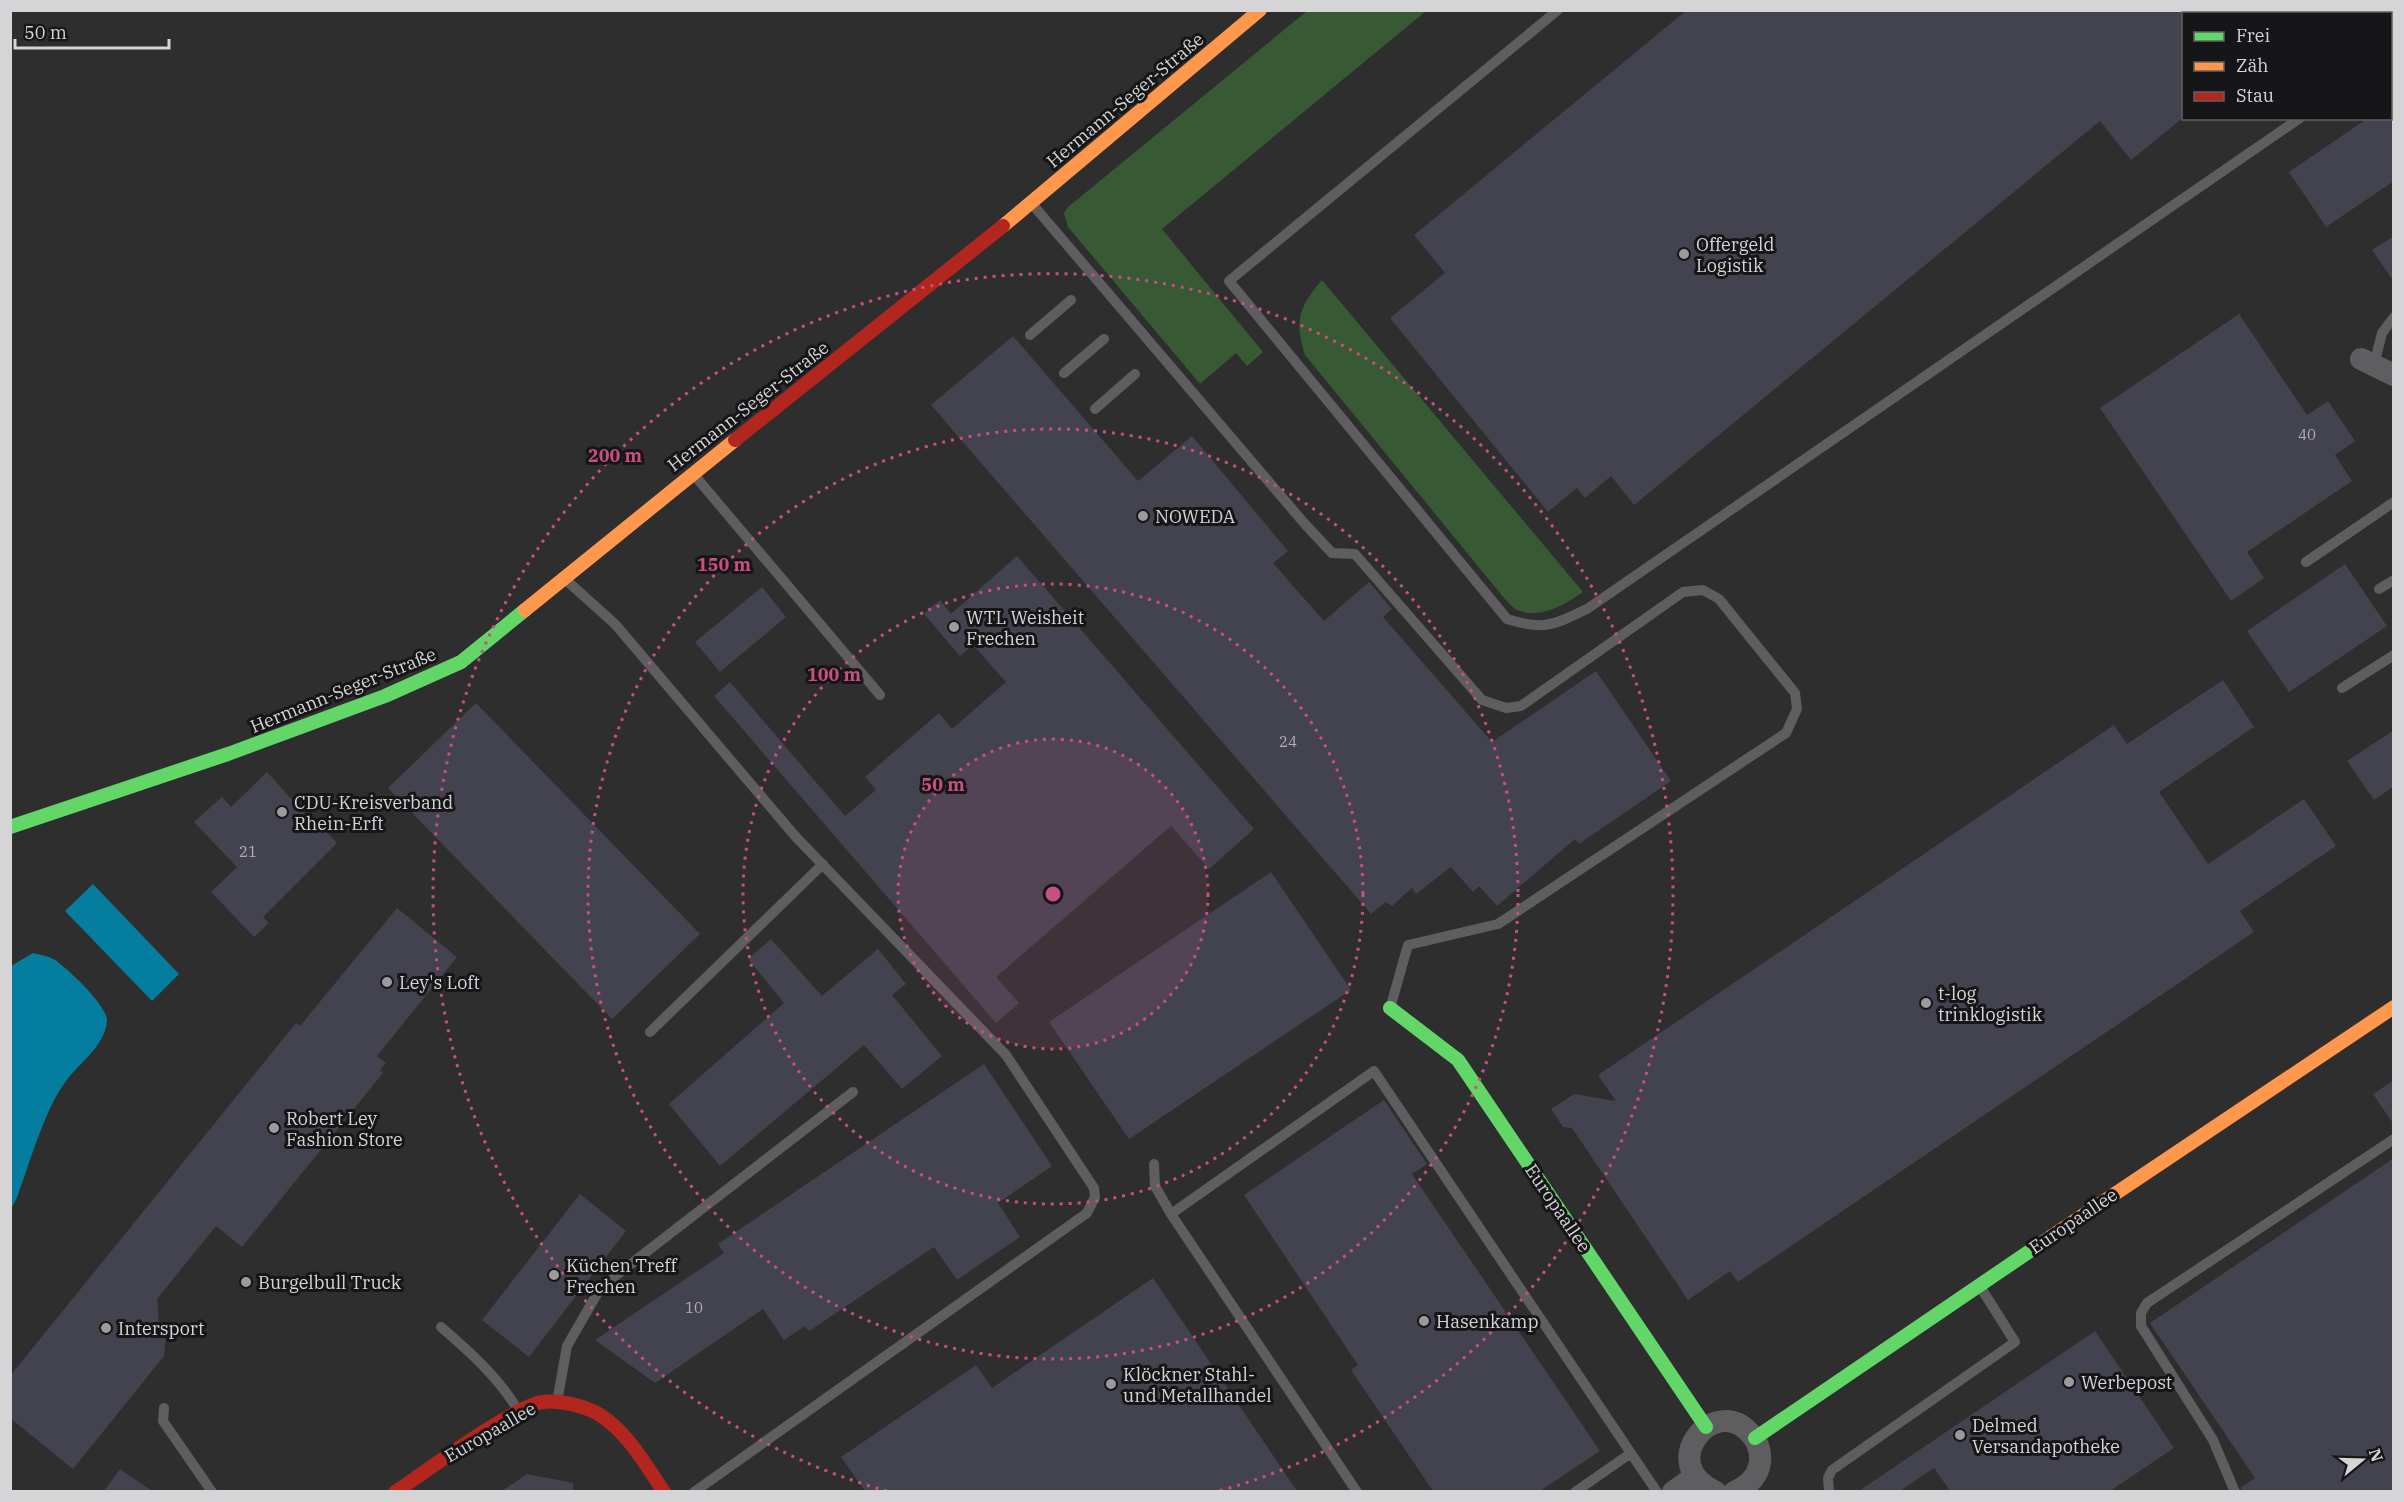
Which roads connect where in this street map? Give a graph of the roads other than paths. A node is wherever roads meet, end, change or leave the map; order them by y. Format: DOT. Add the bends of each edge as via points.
graph roads {
  1 [pos="1260,10"];
  2 [pos="1558,10"];
  3 [pos="2297,120"];
  4 [pos="1031,203"];
  5 [pos="1071,300"];
  6 [pos="2394,317"];
  7 [pos="1030,335"];
  8 [pos="1104,339"];
  9 [pos="2376,366"];
  10 [pos="1064,373"];
  11 [pos="1136,374"];
  12 [pos="1095,409"];
  13 [pos="693,473"];
  14 [pos="2394,502"];
  15 [pos="2306,562"];
  16 [pos="564,578"];
  17 [pos="2394,580"];
  18 [pos="2379,589"];
  19 [pos="2394,655"];
  20 [pos="2342,688"];
  21 [pos="880,695"];
  22 [pos="10,827"];
  23 [pos="823,864"];
  24 [pos="2394,1007"];
  25 [pos="1390,1008"];
  26 [pos="650,1032"];
  27 [pos="853,1092"];
  28 [pos="2394,1139"];
  29 [pos="1154,1164"];
  30 [pos="1171,1214"];
  31 [pos="1979,1285"];
  32 [pos="441,1327"];
  33 [pos="557,1403"];
  34 [pos="164,1408"];
  35 [pos="520,1412"];
  36 [pos="1706,1427"];
  37 [pos="1755,1438"];
  38 [pos="1631,1454"];
  39 [pos="1694,1477"];
  40 [pos="1743,1490"];
  41 [pos="212,1491"];
  42 [pos="395,1491"];
  43 [pos="664,1491"];
  44 [pos="693,1491"];
  45 [pos="1357,1491"];
  46 [pos="1575,1491"];
  47 [pos="1656,1491"];
  48 [pos="1673,1491"];
  49 [pos="1716,1491"];
  50 [pos="1829,1491"];
  51 [pos="2235,1491"];
  1 -- 4 [label="street, Hermann-Seger-Straße"];
  2 -- 3 [label="lane" via="1229,281 1507,619 1533,627 1556,623 1587,609"];
  4 -- 13 [label="street, Hermann-Seger-Straße"];
  4 -- 25 [label="lane" via="1304,523 1332,553 1355,554 1482,700 1506,708 1521,706 1683,592 1703,590 1719,599 1796,693 1797,709 1785,733 1498,924 1408,945"];
  5 -- 7 [label="lane"];
  6 -- 9 [label="lane" via="2382,333"];
  8 -- 10 [label="lane"];
  11 -- 12 [label="lane"];
  13 -- 16 [label="street, Hermann-Seger-Straße"];
  13 -- 21 [label="lane"];
  14 -- 15 [label="lane"];
  16 -- 22 [label="street, Hermann-Seger-Straße" via="460,662 385,696"];
  16 -- 23 [label="lane" via="615,624"];
  17 -- 18 [label="lane"];
  19 -- 20 [label="lane"];
  23 -- 26 [label="lane"];
  23 -- 44 [label="lane" via="1006,1055 1091,1180 1095,1197 1087,1213"];
  24 -- 31 [label="street, Europaallee"];
  25 -- 36 [label="street, Europaallee" via="1458,1060"];
  27 -- 33 [label="lane" via="601,1287 567,1346"];
  28 -- 51 [label="lane" via="2147,1303 2141,1312 2140,1326 2213,1440"];
  29 -- 30 [label="lane" via="1155,1186"];
  30 -- 38 [label="lane" via="1374,1071"];
  30 -- 45 [label="lane"];
  31 -- 37 [label="street, Europaallee"];
  31 -- 50 [label="lane" via="2015,1342 1832,1470"];
  32 -- 35 [label="lane" via="480,1361"];
  33 -- 35 [label="street, Europaallee" via="542,1402"];
  33 -- 43 [label="street, Europaallee" via="600,1415 629,1441"];
  34 -- 41 [label="lane" via="163,1421"];
  35 -- 42 [label="street, Europaallee"];
  36 -- 37 [label="street" via="1733,1422"];
  36 -- 39 [label="street" via="1696,1435 1689,1452"];
  37 -- 40 [label="street" via="1760,1463"];
  38 -- 46 [label="lane"];
  38 -- 47 [label="lane"];
  39 -- 48 [label="street"];
  39 -- 49 [label="street"];
}
